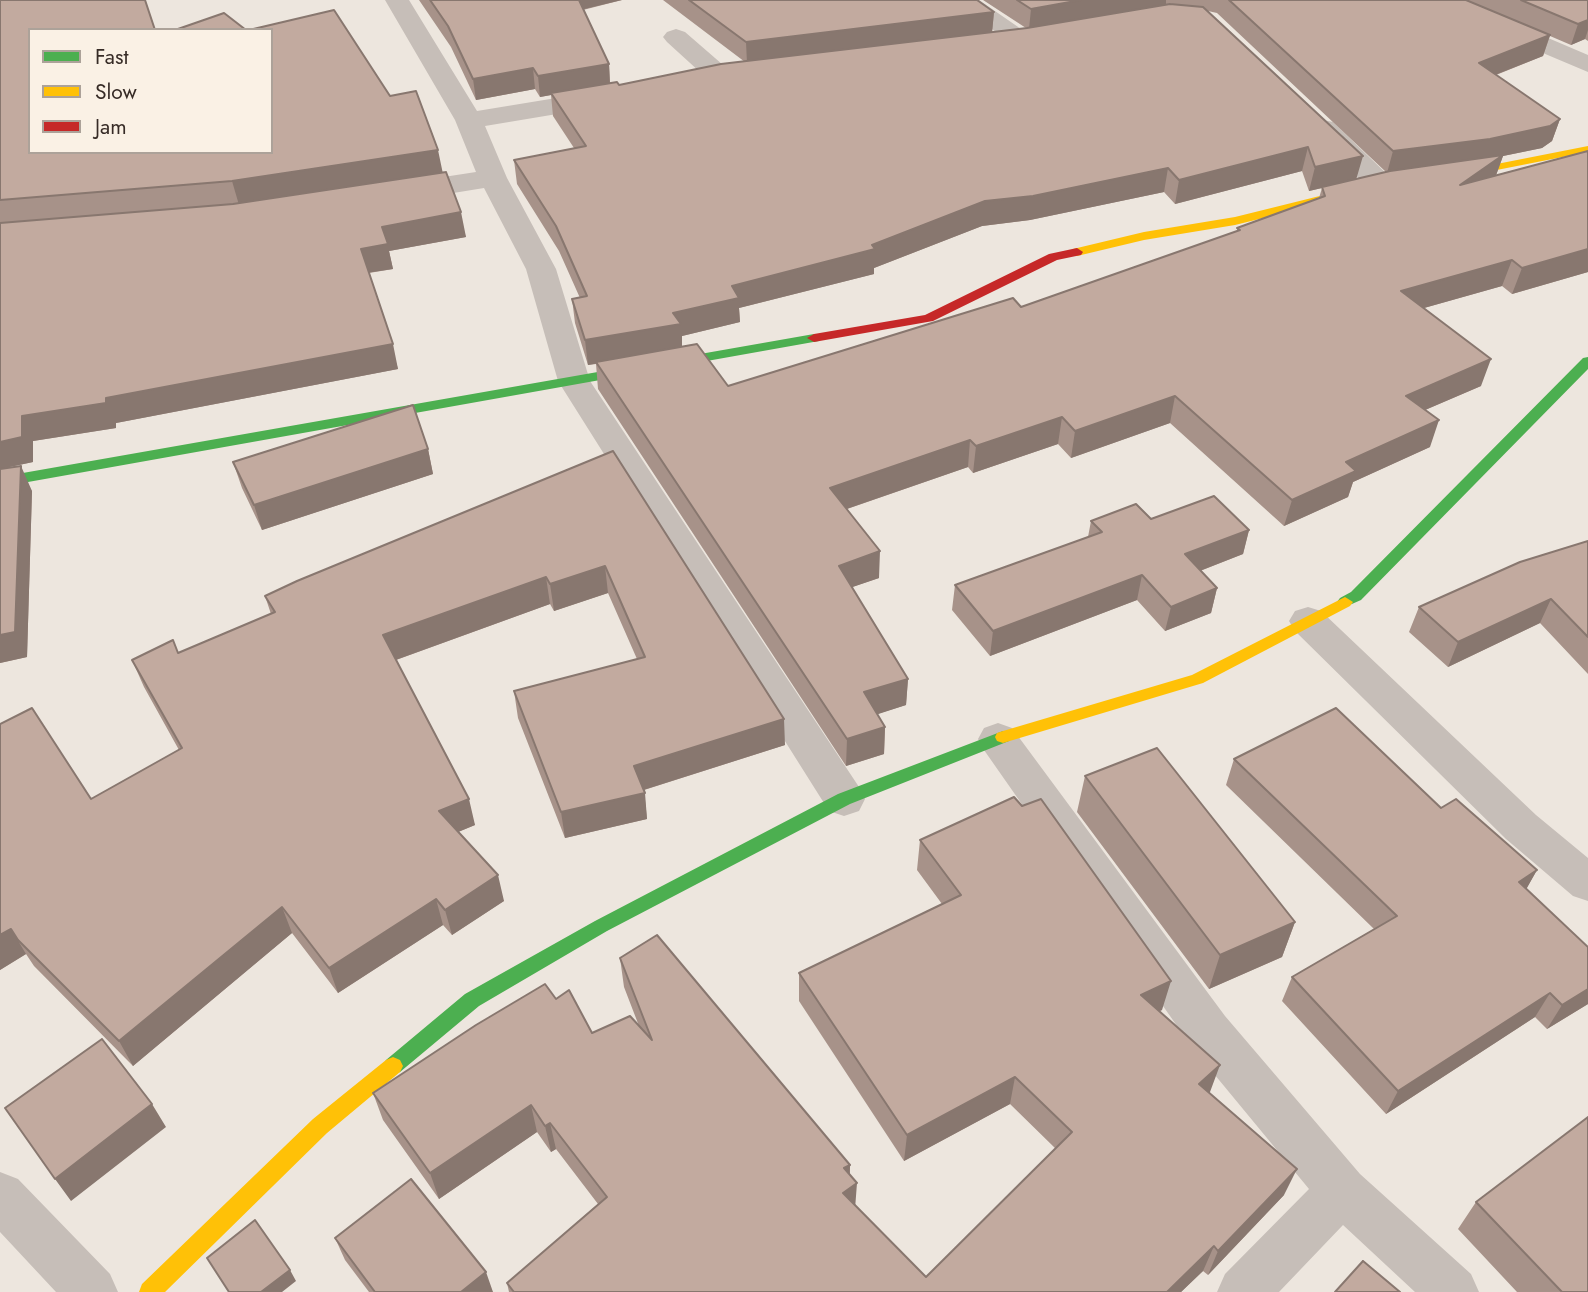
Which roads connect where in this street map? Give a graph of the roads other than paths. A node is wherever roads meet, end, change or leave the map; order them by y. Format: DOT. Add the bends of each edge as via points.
graph roads {
  1 [pos="397,0"];
  2 [pos="962,0"];
  3 [pos="1438,0"];
  4 [pos="676,37"];
  5 [pos="982,45"];
  6 [pos="1588,64"];
  7 [pos="749,74"];
  8 [pos="631,94"];
  9 [pos="1305,111"];
  10 [pos="469,120"];
  11 [pos="1588,149"];
  12 [pos="493,178"];
  13 [pos="1433,178"];
  14 [pos="1388,184"];
  15 [pos="373,197"];
  16 [pos="1588,361"];
  17 [pos="574,381"];
  18 [pos="0,482"];
  19 [pos="1308,621"];
  20 [pos="998,739"];
  21 [pos="844,799"];
  22 [pos="1588,883"];
  23 [pos="1342,1191"];
  24 [pos="0,1196"];
  25 [pos="92,1292"];
  26 [pos="149,1292"];
  27 [pos="1242,1292"];
  28 [pos="1453,1292"];
  1 -- 10 [label="street"];
  2 -- 5 [label="street" via="1037,38"];
  3 -- 6 [label="street"];
  4 -- 7 [label="street" via="709,80"];
  8 -- 10 [label="street"];
  9 -- 14 [label="street"];
  10 -- 12 [label="street"];
  11 -- 13 [label="street"];
  12 -- 15 [label="street"];
  12 -- 17 [label="street" via="541,269"];
  14 -- 17 [label="street" via="1235,221 1053,257 928,318"];
  16 -- 19 [label="street" via="1356,596"];
  17 -- 18 [label="street"];
  17 -- 21 [label="street"];
  19 -- 20 [label="street" via="1198,679"];
  19 -- 22 [label="street" via="1521,827"];
  20 -- 21 [label="street"];
  20 -- 23 [label="street" via="1208,1031"];
  21 -- 26 [label="street" via="601,926 472,1000 320,1126"];
  23 -- 27 [label="street"];
  23 -- 28 [label="street"];
  24 -- 25 [label="street"];
}
